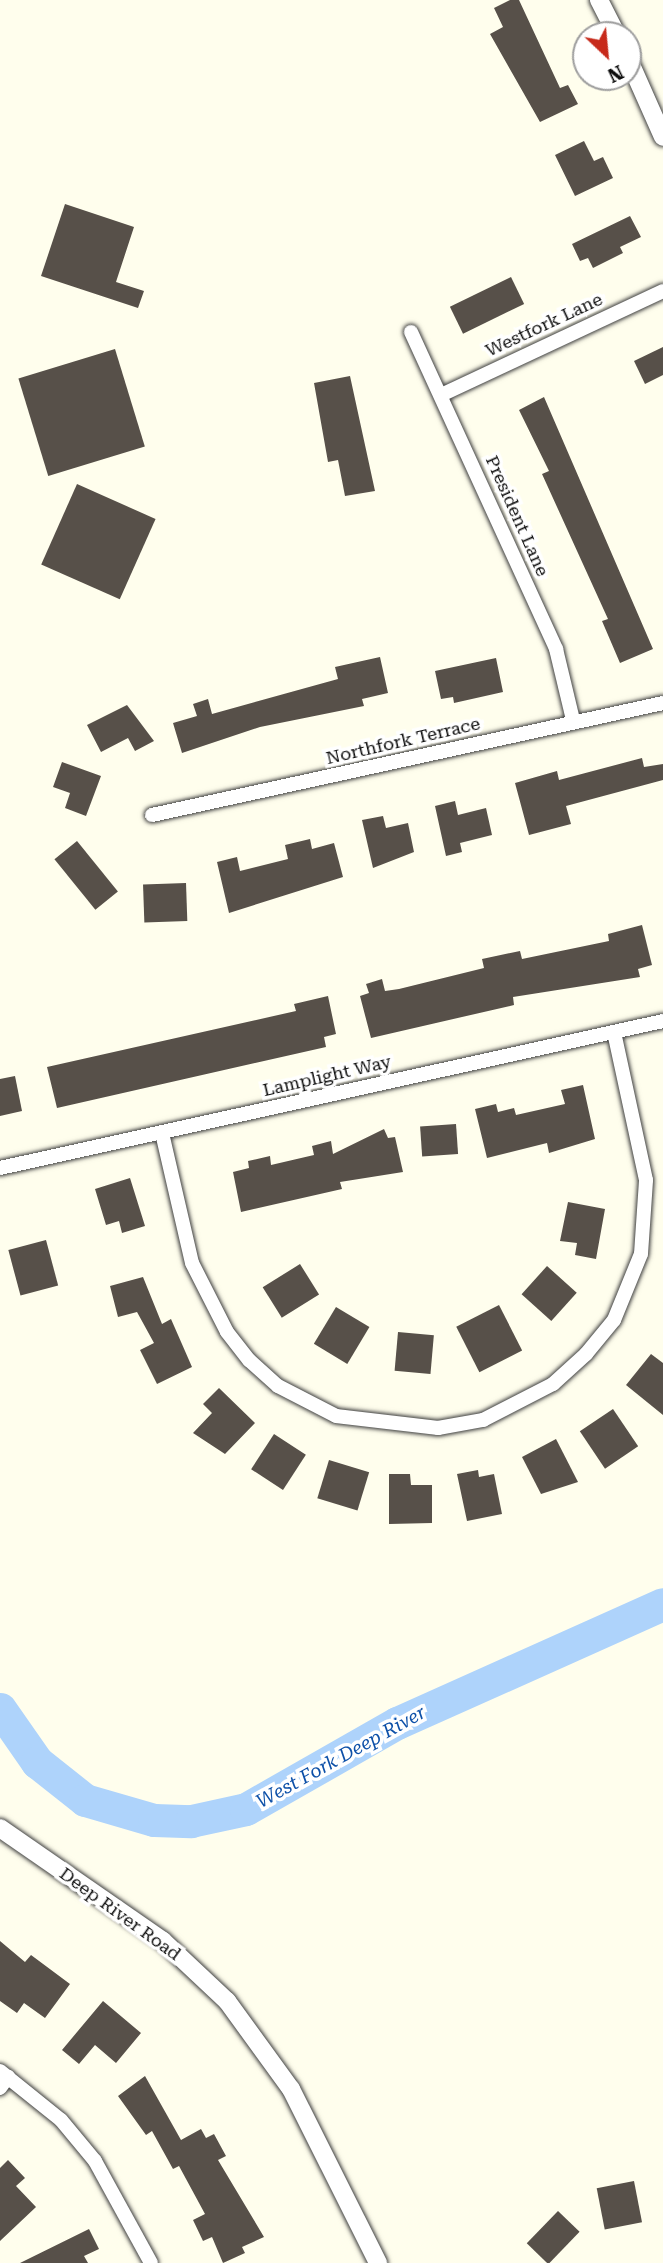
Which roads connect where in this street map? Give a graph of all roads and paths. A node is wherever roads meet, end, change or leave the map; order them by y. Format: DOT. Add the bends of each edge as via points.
graph roads {
  1 [pos="599,0"];
  2 [pos="610,21"];
  3 [pos="642,90"];
  4 [pos="663,137"];
  5 [pos="663,291"];
  6 [pos="411,332"];
  7 [pos="441,394"];
  8 [pos="663,703"];
  9 [pos="573,720"];
  10 [pos="152,815"];
  11 [pos="663,1021"];
  12 [pos="614,1032"];
  13 [pos="162,1133"];
  14 [pos="0,1168"];
  15 [pos="0,1828"];
  16 [pos="3,2079"];
  17 [pos="152,2263"];
  18 [pos="378,2263"];
  1 -- 2 [label="street"];
  3 -- 4 [label="street"];
  5 -- 7 [label="street, Westfork Lane"];
  6 -- 7 [label="street, President Lane"];
  7 -- 9 [label="street, President Lane" via="556,649"];
  8 -- 9 [label="street, Northfork Terrace"];
  9 -- 10 [label="street, Northfork Terrace"];
  11 -- 12 [label="street, Lamplight Way"];
  12 -- 13 [label="street, Lamplight Way"];
  12 -- 13 [label="street" via="646,1180 640,1254 614,1320 586,1354 553,1384 483,1420 438,1428 346,1419 278,1386 227,1332 192,1263"];
  13 -- 14 [label="street, Lamplight Way"];
  15 -- 18 [label="street, Deep River Road" via="163,1941 227,2001 291,2089"];
  16 -- 17 [label="street" via="61,2120 95,2161"];
}
